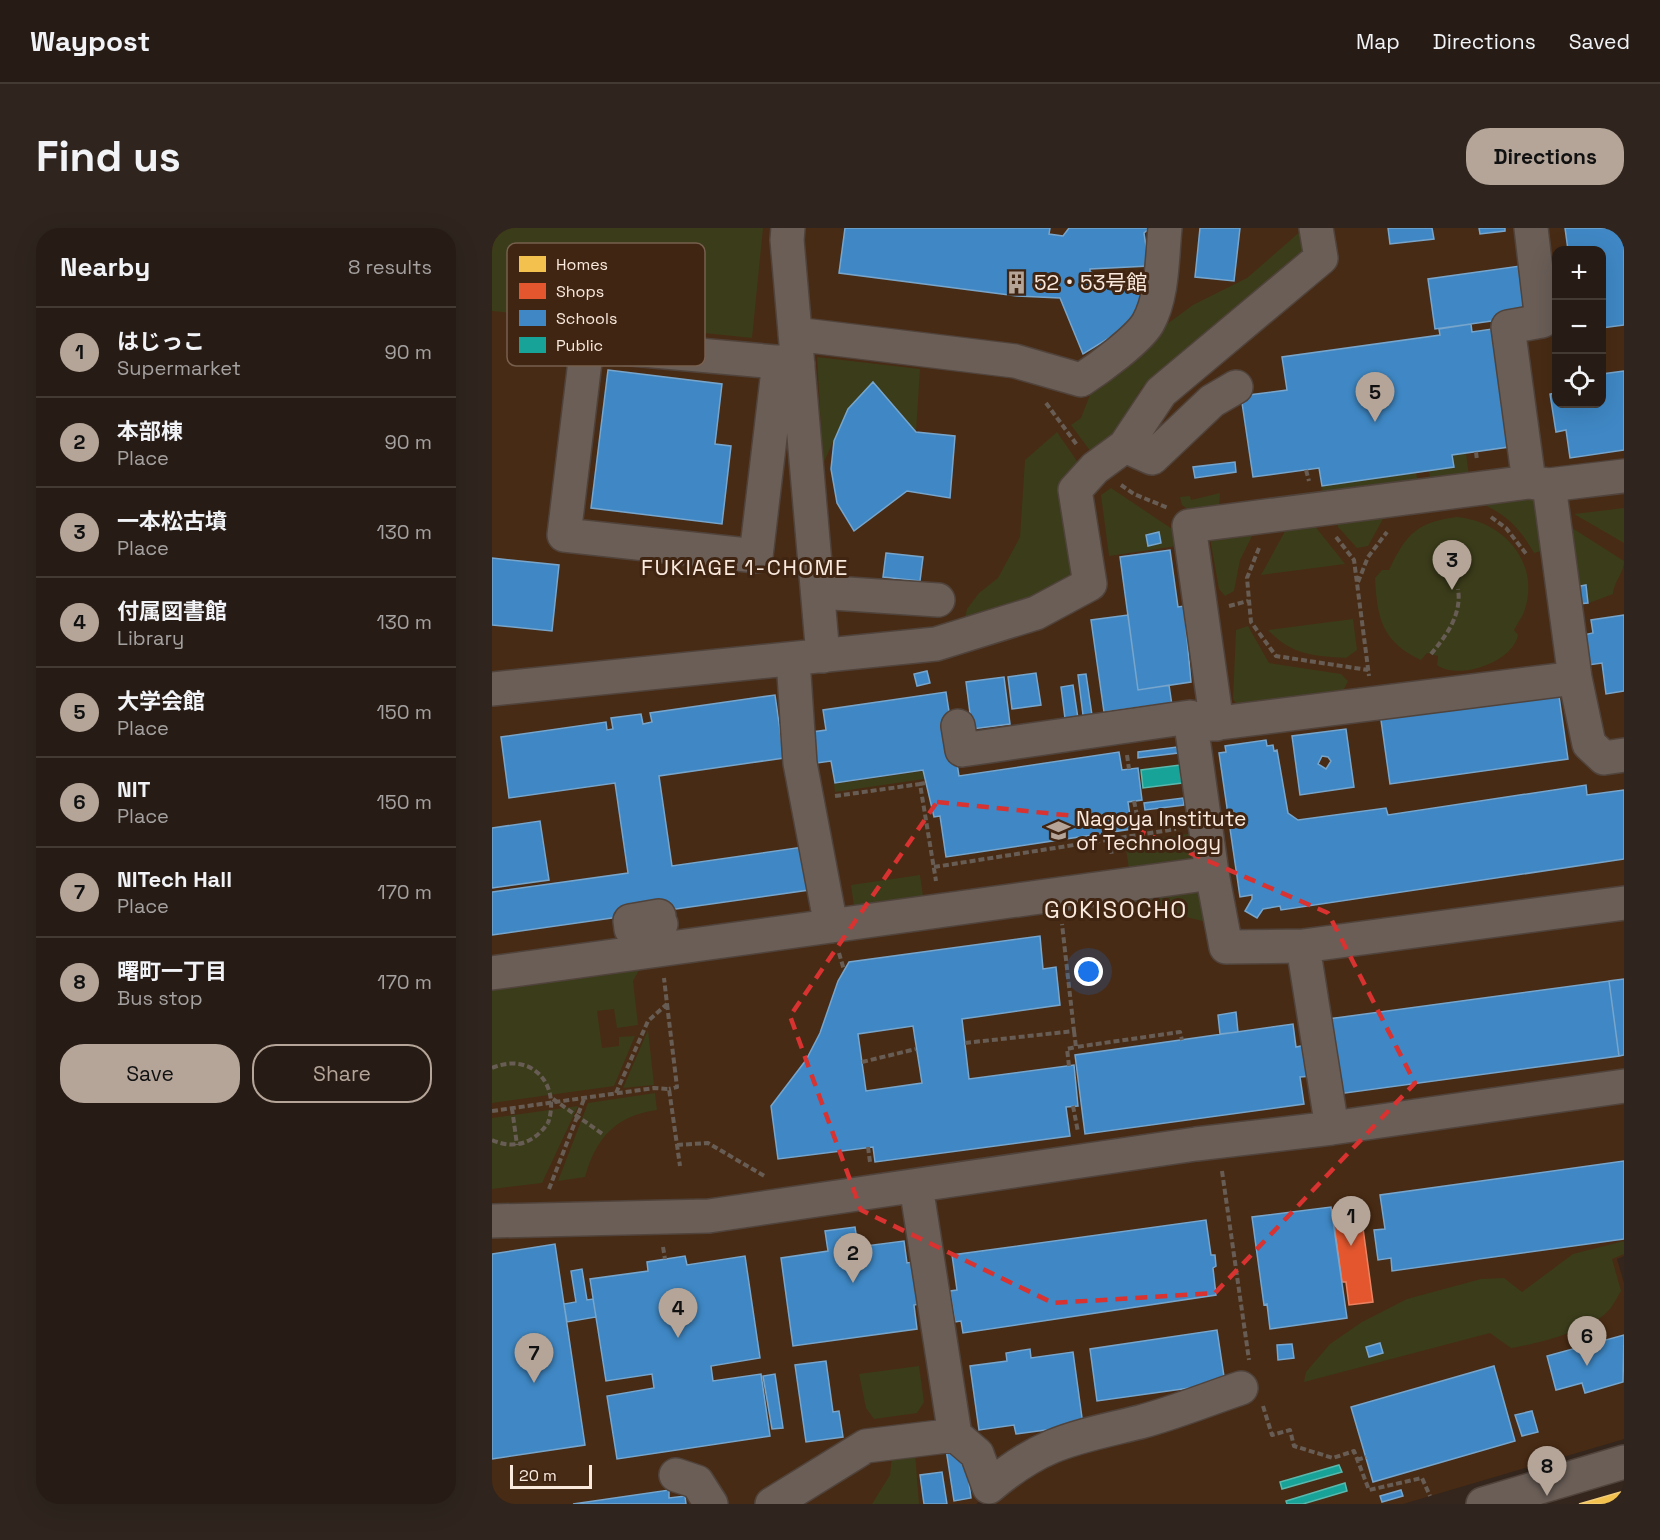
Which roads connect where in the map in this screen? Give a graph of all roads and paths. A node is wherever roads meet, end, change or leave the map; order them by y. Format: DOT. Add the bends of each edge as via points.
graph roads {
  1 [pos="788,228"];
  2 [pos="1165,228"];
  3 [pos="1316,228"];
  4 [pos="1531,228"];
  5 [pos="705,350"];
  6 [pos="791,353"];
  7 [pos="584,366"];
  8 [pos="1236,387"];
  9 [pos="1125,446"];
  10 [pos="1306,470"];
  11 [pos="1624,476"];
  12 [pos="1117,482"];
  13 [pos="1539,483"];
  14 [pos="1134,494"];
  15 [pos="1312,495"];
  16 [pos="1420,496"];
  17 [pos="1483,512"];
  18 [pos="1271,515"];
  19 [pos="1358,583"];
  20 [pos="1562,588"];
  21 [pos="1458,589"];
  22 [pos="818,592"];
  23 [pos="938,600"];
  24 [pos="1431,654"];
  25 [pos="808,658"];
  26 [pos="1368,670"];
  27 [pos="1575,678"];
  28 [pos="492,689"];
  29 [pos="1372,703"];
  30 [pos="1204,725"];
  31 [pos="958,726"];
  32 [pos="1624,755"];
  33 [pos="807,800"];
  34 [pos="1134,801"];
  35 [pos="1206,824"];
  36 [pos="1141,834"];
  37 [pos="1212,873"];
  38 [pos="1059,895"];
  39 [pos="1624,903"];
  40 [pos="831,926"];
  41 [pos="660,930"];
  42 [pos="1303,946"];
  43 [pos="492,973"];
  44 [pos="667,1004"];
  45 [pos="1074,1031"];
  46 [pos="1182,1040"];
  47 [pos="965,1044"];
  48 [pos="1076,1047"];
  49 [pos="916,1049"];
  50 [pos="862,1062"];
  51 [pos="1069,1066"];
  52 [pos="492,1068"];
  53 [pos="1624,1086"];
  54 [pos="669,1089"];
  55 [pos="616,1093"];
  56 [pos="552,1098"];
  57 [pos="585,1098"];
  58 [pos="512,1108"];
  59 [pos="492,1111"];
  60 [pos="1332,1128"];
  61 [pos="604,1135"];
  62 [pos="492,1140"];
  63 [pos="1218,1141"];
  64 [pos="517,1145"];
  65 [pos="677,1145"];
  66 [pos="868,1147"];
  67 [pos="680,1166"];
  68 [pos="870,1166"];
  69 [pos="778,1176"];
  70 [pos="916,1186"];
  71 [pos="537,1218"];
  72 [pos="492,1221"];
  73 [pos="1251,1384"];
  74 [pos="955,1434"];
  75 [pos="1366,1457"];
  76 [pos="1358,1460"];
  77 [pos="1624,1462"];
  78 [pos="676,1475"];
  79 [pos="1430,1496"];
  80 [pos="711,1504"];
  81 [pos="772,1504"];
  82 [pos="1483,1504"];
  1 -- 6 [label="street"];
  2 -- 6 [label="street" via="1158,291 1147,324 1103,367 1081,380 1015,361"];
  3 -- 9 [label="street" via="1321,258 1161,392"];
  4 -- 13 [label="street" via="1542,321 1508,327"];
  5 -- 6 [label="street"];
  6 -- 7 [label="street" via="756,556 564,535"];
  6 -- 22 [label="street"];
  8 -- 9 [label="street" via="1212,401 1152,458"];
  9 -- 25 [label="street" via="1095,468 1075,490 1090,584 1036,613 936,644"];
  10 -- 15 [label="path"];
  11 -- 13 [label="street"];
  12 -- 14 [label="path"];
  13 -- 16 [label="street"];
  13 -- 20 [label="street"];
  15 -- 16 [label="street"];
  15 -- 18 [label="street"];
  15 -- 19 [label="path" via="1354,560"];
  16 -- 19 [label="path" via="1400,514 1368,557"];
  17 -- 20 [label="path" via="1506,528 1540,577"];
  18 -- 26 [label="path" via="1247,578 1251,622 1276,656"];
  18 -- 30 [label="street" via="1189,526"];
  19 -- 26 [label="path"];
  20 -- 27 [label="street"];
  21 -- 24 [label="path" via="1457,616"];
  22 -- 23 [label="street"];
  22 -- 25 [label="street"];
  25 -- 28 [label="street"];
  25 -- 33 [label="street" via="800,763"];
  26 -- 29 [label="path"];
  27 -- 29 [label="street"];
  27 -- 32 [label="street" via="1589,744 1604,758"];
  29 -- 30 [label="street"];
  30 -- 31 [label="street" via="1190,717 962,750"];
  30 -- 35 [label="street"];
  33 -- 36 [label="path" via="923,783 934,867"];
  33 -- 40 [label="street"];
  34 -- 36 [label="path"];
  35 -- 36 [label="path"];
  35 -- 37 [label="street"];
  37 -- 38 [label="street"];
  37 -- 42 [label="street" via="1226,947"];
  38 -- 40 [label="street"];
  38 -- 45 [label="path"];
  39 -- 42 [label="street"];
  40 -- 41 [label="street"];
  41 -- 43 [label="street"];
  41 -- 44 [label="path"];
  42 -- 60 [label="street"];
  44 -- 54 [label="path" via="677,1087"];
  44 -- 55 [label="path" via="648,1021"];
  45 -- 47 [label="path"];
  45 -- 48 [label="path"];
  46 -- 48 [label="path" via="1180,1032"];
  48 -- 51 [label="path" via="1067,1048"];
  49 -- 50 [label="path"];
  52 -- 56 [label="path, bridge" via="514,1063 528,1067 540,1074"];
  53 -- 60 [label="street"];
  54 -- 55 [label="path"];
  54 -- 65 [label="path"];
  55 -- 57 [label="path"];
  56 -- 61 [label="path, bridge"];
  56 -- 64 [label="path, bridge" via="548,1124 540,1134"];
  57 -- 58 [label="path"];
  57 -- 71 [label="path"];
  58 -- 59 [label="path"];
  58 -- 64 [label="path"];
  60 -- 63 [label="street"];
  62 -- 64 [label="path"];
  63 -- 70 [label="street"];
  63 -- 73 [label="path"];
  65 -- 67 [label="path"];
  65 -- 69 [label="path" via="708,1143 767,1177"];
  66 -- 68 [label="path"];
  70 -- 71 [label="street" via="709,1216"];
  70 -- 74 [label="street"];
  71 -- 72 [label="street"];
  73 -- 74 [label="street" via="1139,1422 1073,1437 1028,1457 989,1487 977,1454"];
  73 -- 76 [label="path" via="1272,1435 1290,1430 1294,1446 1334,1458 1354,1451"];
  74 -- 81 [label="street" via="866,1446"];
  75 -- 76 [label="path"];
  76 -- 79 [label="path" via="1369,1490 1422,1478"];
  77 -- 82 [label="street"];
  78 -- 80 [label="street" via="697,1482"];
}
